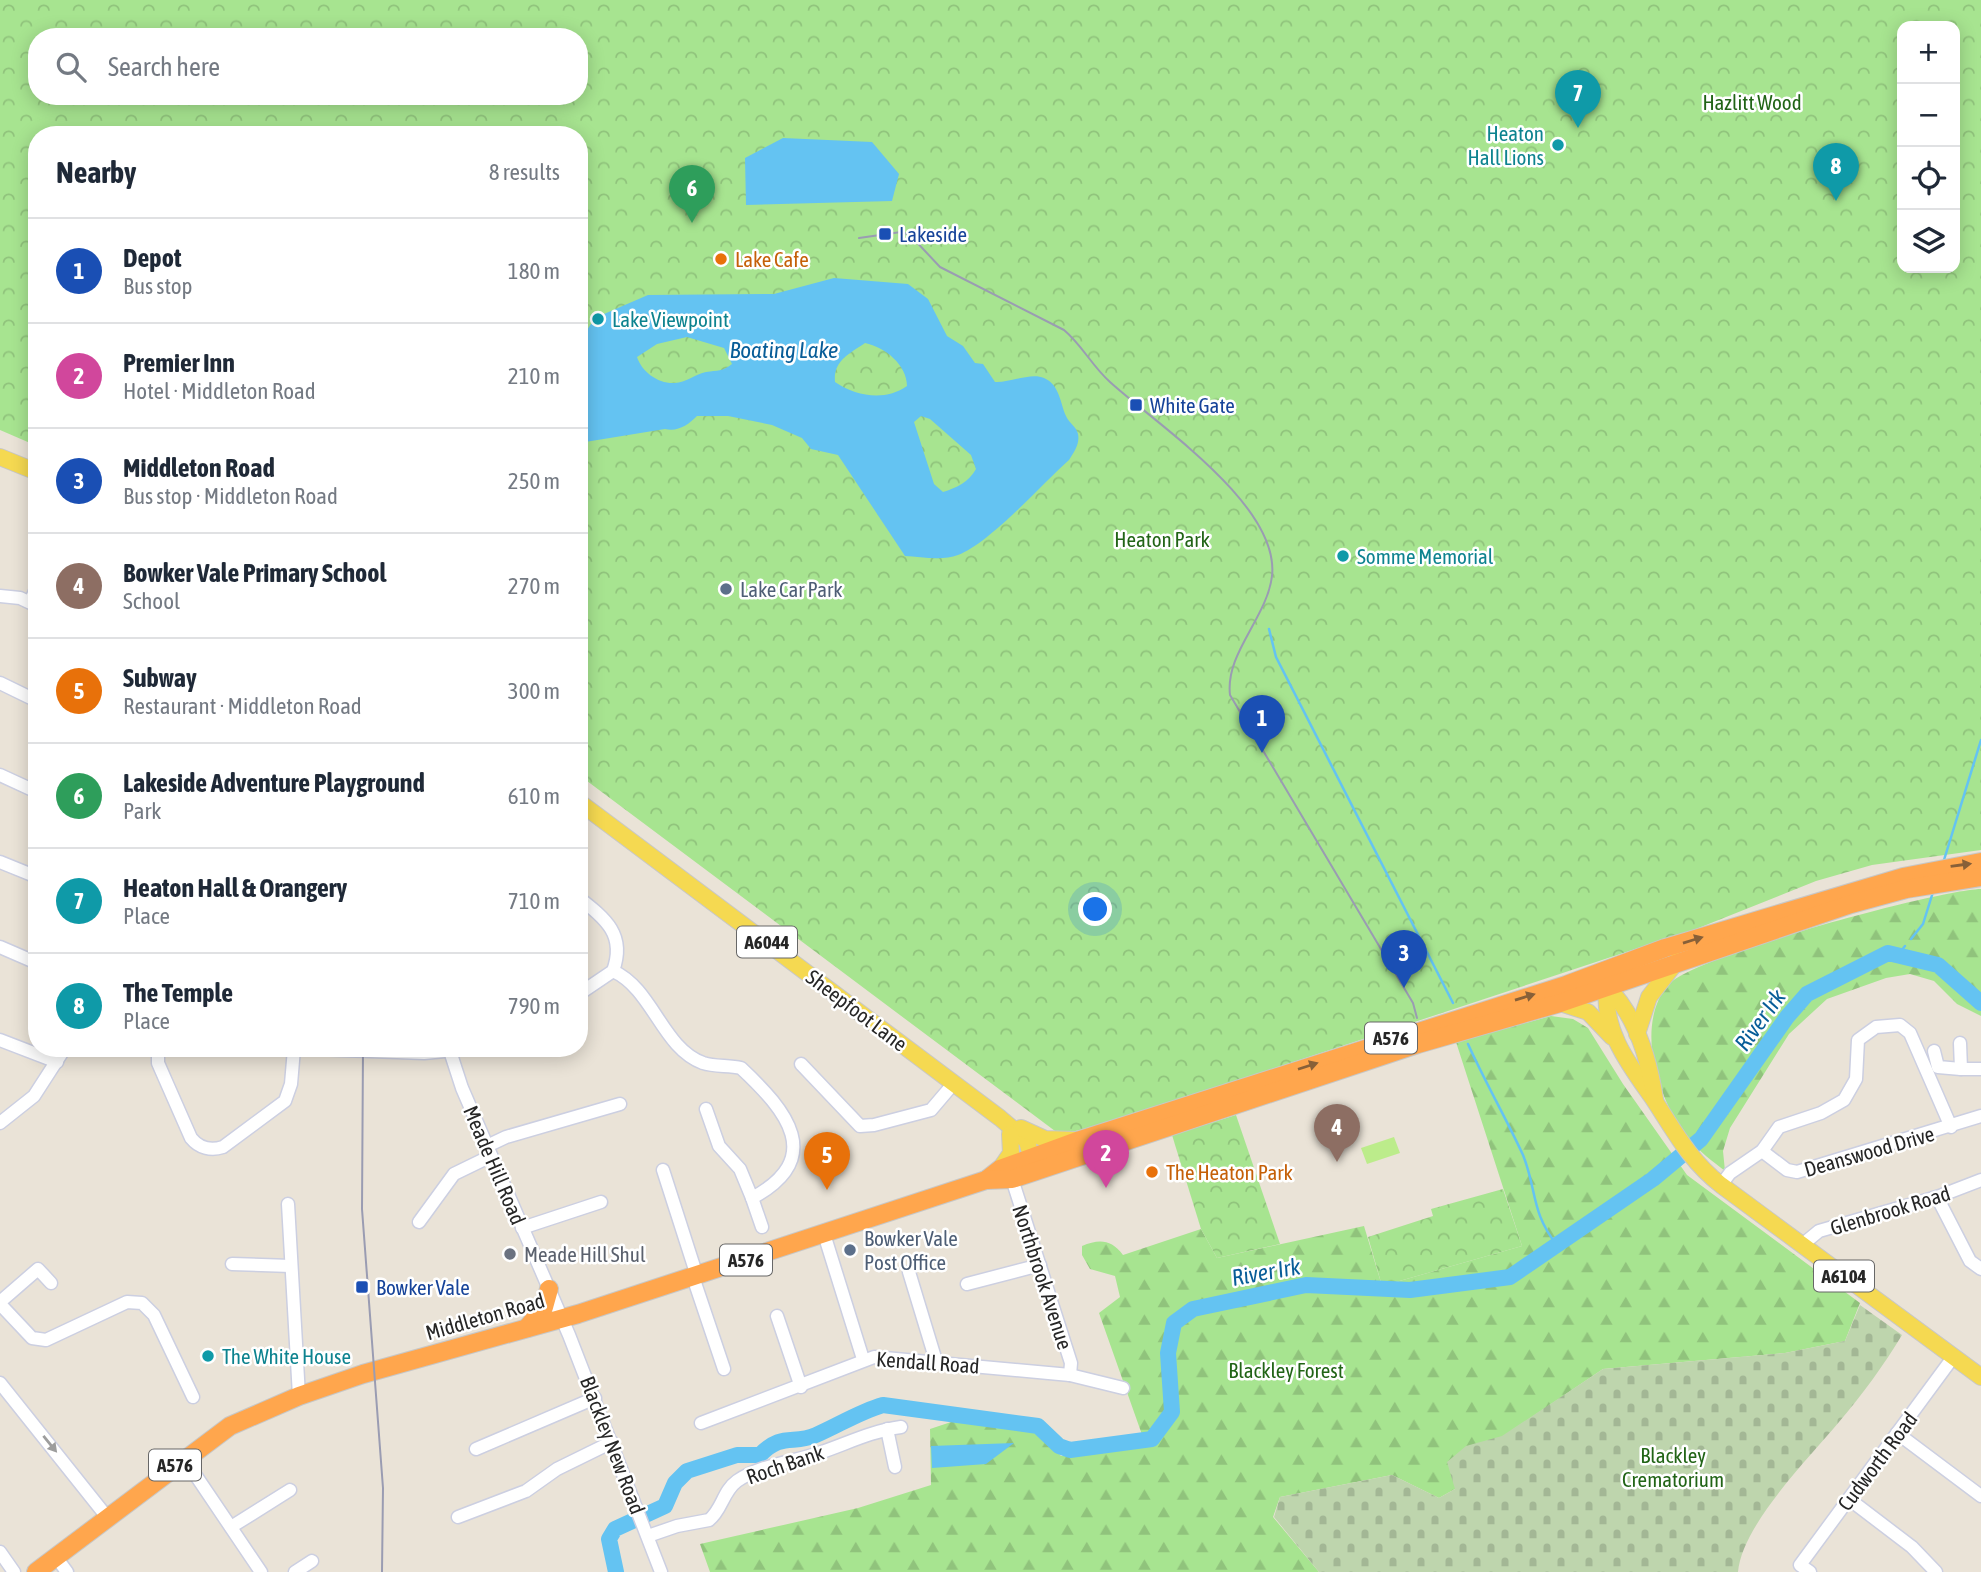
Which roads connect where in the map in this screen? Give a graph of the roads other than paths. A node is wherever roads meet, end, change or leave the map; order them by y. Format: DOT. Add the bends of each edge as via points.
graph roads {
  1 [pos="0,457"];
  2 [pos="28,468"];
  3 [pos="0,596"];
  4 [pos="28,603"];
  5 [pos="0,683"];
  6 [pos="28,697"];
  7 [pos="0,775"];
  8 [pos="28,788"];
  9 [pos="588,809"];
  10 [pos="0,862"];
  11 [pos="1981,862"];
  12 [pos="28,873"];
  13 [pos="1981,877"];
  14 [pos="588,906"];
  15 [pos="0,947"];
  16 [pos="28,959"];
  17 [pos="1633,960"];
  18 [pos="1677,961"];
  19 [pos="613,971"];
  20 [pos="1566,985"];
  21 [pos="1607,987"];
  22 [pos="588,988"];
  23 [pos="1560,1003"];
  24 [pos="1637,1036"];
  25 [pos="0,1040"];
  26 [pos="1616,1042"];
  27 [pos="1960,1043"];
  28 [pos="28,1051"];
  29 [pos="1934,1051"];
  30 [pos="44,1057"];
  31 [pos="60,1057"];
  32 [pos="158,1057"];
  33 [pos="294,1057"];
  34 [pos="452,1057"];
  35 [pos="57,1062"];
  36 [pos="802,1064"];
  37 [pos="1961,1069"];
  38 [pos="1981,1069"];
  39 [pos="954,1083"];
  40 [pos="1655,1103"];
  41 [pos="620,1104"];
  42 [pos="706,1109"];
  43 [pos="1981,1116"];
  44 [pos="1150,1117"];
  45 [pos="1000,1118"];
  46 [pos="0,1123"];
  47 [pos="1167,1126"];
  48 [pos="1951,1127"];
  49 [pos="1010,1134"];
  50 [pos="1077,1148"];
  51 [pos="489,1151"];
  52 [pos="1762,1152"];
  53 [pos="1031,1157"];
  54 [pos="663,1170"];
  55 [pos="1005,1175"];
  56 [pos="1981,1180"];
  57 [pos="1721,1185"];
  58 [pos="1937,1197"];
  59 [pos="752,1198"];
  60 [pos="601,1202"];
  61 [pos="288,1204"];
  62 [pos="419,1222"];
  63 [pos="762,1227"];
  64 [pos="522,1228"];
  65 [pos="824,1234"];
  66 [pos="1802,1245"];
  67 [pos="232,1264"];
  68 [pos="1040,1265"];
  69 [pos="290,1266"];
  70 [pos="1981,1269"];
  71 [pos="909,1272"];
  72 [pos="695,1276"];
  73 [pos="51,1283"];
  74 [pos="967,1284"];
  75 [pos="549,1289"];
  76 [pos="0,1303"];
  77 [pos="777,1316"];
  78 [pos="562,1318"];
  79 [pos="527,1328"];
  80 [pos="1954,1356"];
  81 [pos="863,1359"];
  82 [pos="936,1361"];
  83 [pos="724,1369"];
  84 [pos="1070,1375"];
  85 [pos="1981,1377"];
  86 [pos="800,1387"];
  87 [pos="1123,1388"];
  88 [pos="2,1390"];
  89 [pos="299,1396"];
  90 [pos="193,1397"];
  91 [pos="595,1398"];
  92 [pos="701,1423"];
  93 [pos="901,1427"];
  94 [pos="887,1429"];
  95 [pos="1897,1433"];
  96 [pos="612,1442"];
  97 [pos="476,1449"];
  98 [pos="184,1458"];
  99 [pos="895,1466"];
  100 [pos="290,1490"];
  101 [pos="1981,1496"];
  102 [pos="1849,1499"];
  103 [pos="107,1517"];
  104 [pos="458,1517"];
  105 [pos="231,1527"];
  106 [pos="646,1531"];
  107 [pos="0,1552"];
  108 [pos="55,1558"];
  109 [pos="312,1561"];
  110 [pos="1805,1569"];
  111 [pos="14,1572"];
  112 [pos="36,1572"];
  113 [pos="67,1572"];
  114 [pos="261,1572"];
  115 [pos="295,1572"];
  116 [pos="661,1572"];
  117 [pos="1936,1572"];
  1 -- 2 [label="main road"];
  3 -- 4 [label="street"];
  5 -- 6 [label="street"];
  7 -- 8 [label="street"];
  9 -- 39 [label="main road, Sheepfoot Lane / A6044"];
  10 -- 12 [label="street"];
  17 -- 11 [label="highway, Middleton Road / A576, one-way" via="1860,888"];
  13 -- 18 [label="highway, Middleton Road / A576" via="1906,889 1851,904"];
  14 -- 19 [label="street" via="612,928 619,946"];
  15 -- 16 [label="street"];
  17 -- 20 [label="highway, Middleton Road / A576"];
  17 -- 21 [label="main road"];
  18 -- 21 [label="highway, Middleton Road / A576"];
  18 -- 24 [label="main road" via="1649,997"];
  19 -- 22 [label="street"];
  19 -- 59 [label="street" via="632,983 680,1045 703,1063 741,1068 788,1124 794,1135 790,1165 778,1181"];
  20 -- 21 [label="main road"];
  44 -- 20 [label="highway, Middleton Road / A576, one-way"];
  21 -- 23 [label="highway, Middleton Road / A576"];
  21 -- 24 [label="main road" via="1627,1012"];
  21 -- 26 [label="main road" via="1607,1009"];
  23 -- 26 [label="main road" via="1592,1015"];
  23 -- 47 [label="highway, Middleton Road / A576"];
  24 -- 40 [label="main road"];
  25 -- 28 [label="street"];
  26 -- 40 [label="main road"];
  27 -- 37 [label="street"];
  29 -- 37 [label="street" via="1938,1067"];
  30 -- 35 [label="street"];
  31 -- 35 [label="street"];
  32 -- 33 [label="street" via="191,1138 215,1150 285,1101"];
  34 -- 51 [label="street, Meade Hill Road"];
  35 -- 46 [label="street" via="34,1096"];
  36 -- 39 [label="street" via="860,1126 931,1110"];
  37 -- 38 [label="street"];
  39 -- 45 [label="main road, Sheepfoot Lane / A6044"];
  40 -- 57 [label="main road, A6104" via="1681,1146"];
  41 -- 51 [label="street" via="506,1137"];
  42 -- 59 [label="street" via="719,1146 740,1168"];
  43 -- 48 [label="street, Deanswood Drive"];
  44 -- 47 [label="highway"];
  44 -- 50 [label="highway, Middleton Road / A576"];
  45 -- 49 [label="main road, Sheepfoot Lane / A6044"];
  45 -- 50 [label="main road, Sheepfoot Lane / A6044" via="1036,1137"];
  45 -- 53 [label="main road, Sheepfoot Lane / A6044" via="1027,1141"];
  47 -- 50 [label="highway, Middleton Road / A576"];
  48 -- 52 [label="street, Deanswood Drive" via="1797,1172"];
  48 -- 52 [label="street" via="1910,1033 1904,1026 1889,1025 1867,1030 1858,1040 1856,1080 1844,1100 1821,1113 1786,1123"];
  49 -- 53 [label="main road, Sheepfoot Lane / A6044"];
  49 -- 55 [label="main road" via="1012,1153"];
  50 -- 53 [label="highway, A576" via="1041,1161"];
  50 -- 55 [label="highway, Middleton Road / A576"];
  51 -- 62 [label="street" via="454,1174"];
  51 -- 64 [label="street, Meade Hill Road"];
  52 -- 57 [label="street" via="1730,1173"];
  53 -- 55 [label="highway"];
  53 -- 55 [label="highway, Middleton Road / A576"];
  54 -- 72 [label="street"];
  55 -- 65 [label="highway, Middleton Road / A576"];
  55 -- 68 [label="street, Northbrook Avenue"];
  56 -- 58 [label="street, Glenbrook Road"];
  57 -- 66 [label="main road, A6104"];
  58 -- 66 [label="street, Glenbrook Road" via="1819,1231"];
  58 -- 70 [label="street" via="1970,1261"];
  59 -- 63 [label="street"];
  60 -- 64 [label="street"];
  61 -- 69 [label="street"];
  64 -- 75 [label="street, Meade Hill Road"];
  65 -- 72 [label="highway, Middleton Road / A576"];
  65 -- 81 [label="street"];
  66 -- 80 [label="main road, A6104"];
  67 -- 69 [label="street"];
  68 -- 74 [label="street"];
  68 -- 84 [label="street, Northbrook Avenue" via="1071,1363"];
  69 -- 89 [label="street"];
  71 -- 82 [label="street"];
  72 -- 78 [label="highway, Middleton Road / A576"];
  72 -- 83 [label="street"];
  73 -- 76 [label="street" via="38,1269"];
  75 -- 78 [label="street, Meade Hill Road"];
  75 -- 79 [label="highway" via="544,1307"];
  76 -- 90 [label="street" via="33,1338 46,1340 127,1302 142,1303 155,1315"];
  77 -- 86 [label="street"];
  78 -- 79 [label="highway, Middleton Road / A576"];
  78 -- 91 [label="street, Blackley New Road"];
  79 -- 89 [label="highway, Middleton Road / A576"];
  80 -- 85 [label="main road, A6104"];
  80 -- 95 [label="street, Cudworth Road"];
  81 -- 82 [label="street, Kendall Road" via="886,1356"];
  81 -- 86 [label="street, Kendall Road"];
  82 -- 84 [label="street, Kendall Road"];
  84 -- 87 [label="street, Kendall Road"];
  86 -- 92 [label="street, Kendall Road"];
  88 -- 103 [label="street, one-way"];
  89 -- 98 [label="highway, Middleton Road / A576" via="230,1426"];
  91 -- 96 [label="street, Blackley New Road"];
  91 -- 97 [label="street"];
  93 -- 94 [label="street, Roch Bank"];
  94 -- 99 [label="street"];
  94 -- 106 [label="street, Roch Bank" via="738,1480 709,1520"];
  95 -- 101 [label="street"];
  95 -- 102 [label="street, Cudworth Road"];
  96 -- 104 [label="street" via="556,1469 526,1491"];
  96 -- 106 [label="street, Blackley New Road"];
  98 -- 103 [label="highway, Middleton Road / A576"];
  98 -- 105 [label="street"];
  100 -- 105 [label="street"];
  102 -- 110 [label="street, Cudworth Road"];
  102 -- 117 [label="street" via="1912,1547"];
  103 -- 108 [label="highway, Middleton Road / A576"];
  105 -- 114 [label="street"];
  106 -- 116 [label="street, Blackley New Road"];
  107 -- 111 [label="street"];
  108 -- 112 [label="highway, Middleton Road / A576"];
  108 -- 113 [label="street"];
  109 -- 115 [label="street"];
}
